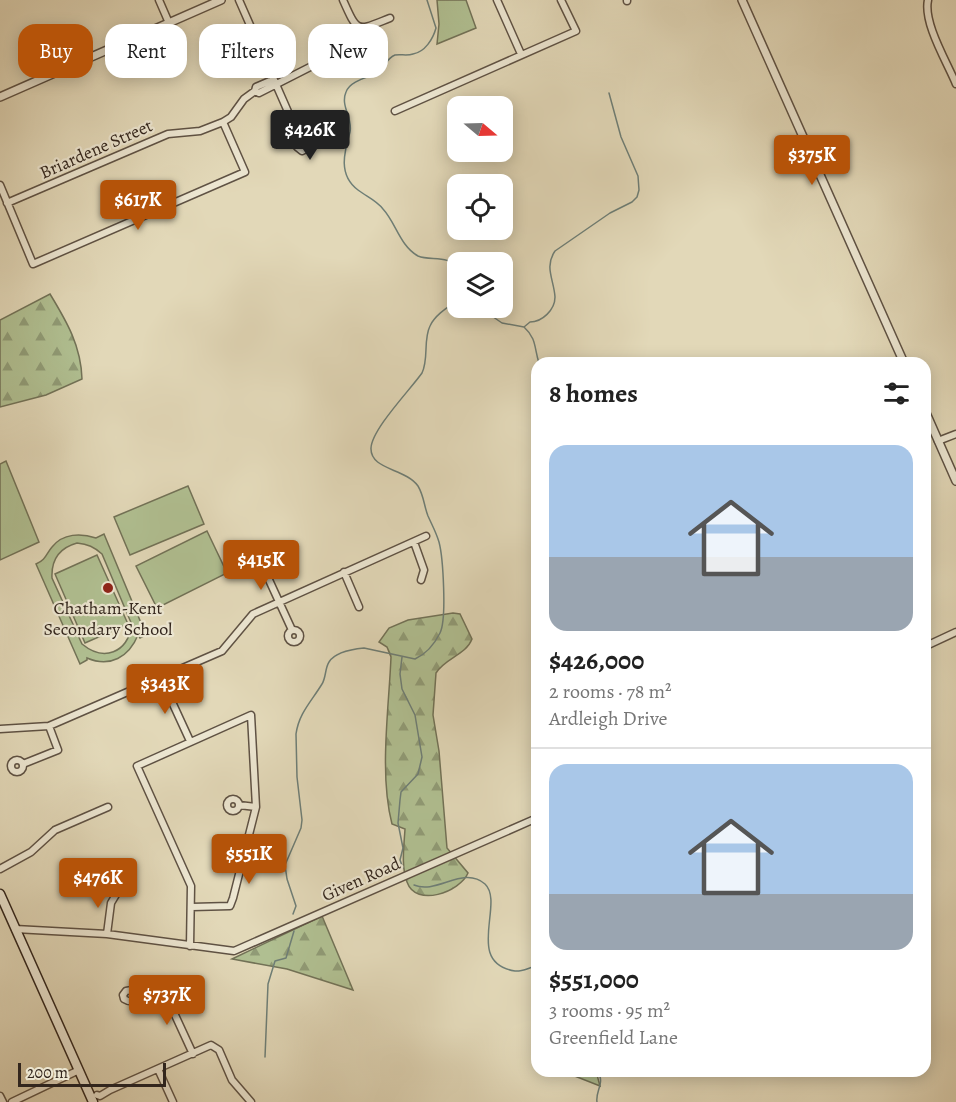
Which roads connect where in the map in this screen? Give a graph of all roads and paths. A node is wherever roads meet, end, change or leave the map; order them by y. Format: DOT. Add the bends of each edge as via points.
graph roads {
  1 [pos="159,0"];
  2 [pos="221,0"];
  3 [pos="239,0"];
  4 [pos="344,0"];
  5 [pos="497,0"];
  6 [pos="561,0"];
  7 [pos="742,0"];
  8 [pos="928,0"];
  9 [pos="390,18"];
  10 [pos="169,22"];
  11 [pos="521,54"];
  12 [pos="308,67"];
  13 [pos="276,83"];
  14 [pos="956,84"];
  15 [pos="0,97"];
  16 [pos="395,111"];
  17 [pos="223,122"];
  18 [pos="300,139"];
  19 [pos="0,185"];
  20 [pos="7,203"];
  21 [pos="900,357"];
  22 [pos="931,425"];
  23 [pos="956,434"];
  24 [pos="938,441"];
  25 [pos="956,481"];
  26 [pos="426,536"];
  27 [pos="414,542"];
  28 [pos="264,569"];
  29 [pos="344,572"];
  30 [pos="421,580"];
  31 [pos="279,602"];
  32 [pos="359,608"];
  33 [pos="292,630"];
  34 [pos="956,633"];
  35 [pos="931,644"];
  36 [pos="161,678"];
  37 [pos="49,726"];
  38 [pos="0,729"];
  39 [pos="190,741"];
  40 [pos="22,764"];
  41 [pos="239,806"];
  42 [pos="108,807"];
  43 [pos="256,807"];
  44 [pos="531,821"];
  45 [pos="0,869"];
  46 [pos="117,893"];
  47 [pos="0,894"];
  48 [pos="192,907"];
  49 [pos="15,929"];
  50 [pos="107,934"];
  51 [pos="190,946"];
  52 [pos="142,998"];
  53 [pos="193,1054"];
  54 [pos="158,1069"];
  55 [pos="77,1071"];
  56 [pos="0,1096"];
  57 [pos="94,1099"];
  58 [pos="3,1102"];
  59 [pos="12,1102"];
  60 [pos="173,1102"];
  61 [pos="251,1102"];
  1 -- 10 [label="street"];
  2 -- 10 [label="street"];
  3 -- 13 [label="street"];
  4 -- 9 [label="street" via="358,27"];
  5 -- 11 [label="street"];
  6 -- 11 [label="street" via="576,31"];
  7 -- 21 [label="street"];
  8 -- 14 [label="street" via="926,9 933,32"];
  10 -- 15 [label="street"];
  11 -- 16 [label="street"];
  12 -- 13 [label="street, Briardene Street"];
  13 -- 17 [label="street, Briardene Street" via="244,99"];
  13 -- 18 [label="street"];
  17 -- 20 [label="street, Briardene Street" via="200,131 168,134"];
  17 -- 20 [label="street" via="245,172 33,264"];
  19 -- 20 [label="street"];
  22 -- 24 [label="street"];
  23 -- 24 [label="street"];
  24 -- 25 [label="street"];
  26 -- 27 [label="street"];
  27 -- 29 [label="street"];
  27 -- 30 [label="street" via="424,570"];
  28 -- 31 [label="street"];
  29 -- 31 [label="street"];
  29 -- 32 [label="street"];
  31 -- 33 [label="street"];
  31 -- 36 [label="street" via="247,618 222,651"];
  34 -- 35 [label="street"];
  36 -- 37 [label="street"];
  36 -- 39 [label="street"];
  37 -- 38 [label="street"];
  37 -- 40 [label="street" via="58,750"];
  39 -- 43 [label="street" via="251,715"];
  39 -- 48 [label="street" via="137,765 191,886"];
  41 -- 43 [label="street"];
  42 -- 45 [label="street" via="55,830 32,852"];
  43 -- 48 [label="street" via="230,906"];
  44 -- 51 [label="street, Given Road" via="234,951"];
  46 -- 50 [label="street" via="111,903"];
  47 -- 49 [label="main road"];
  48 -- 51 [label="street"];
  49 -- 50 [label="street, Given Road"];
  49 -- 55 [label="main road"];
  50 -- 51 [label="street, Given Road"];
  52 -- 53 [label="street" via="166,999"];
  53 -- 54 [label="street"];
  53 -- 61 [label="street" via="215,1046 232,1080"];
  54 -- 57 [label="street"];
  54 -- 60 [label="street"];
  55 -- 57 [label="main road"];
  55 -- 59 [label="street"];
  56 -- 58 [label="street"];
}
